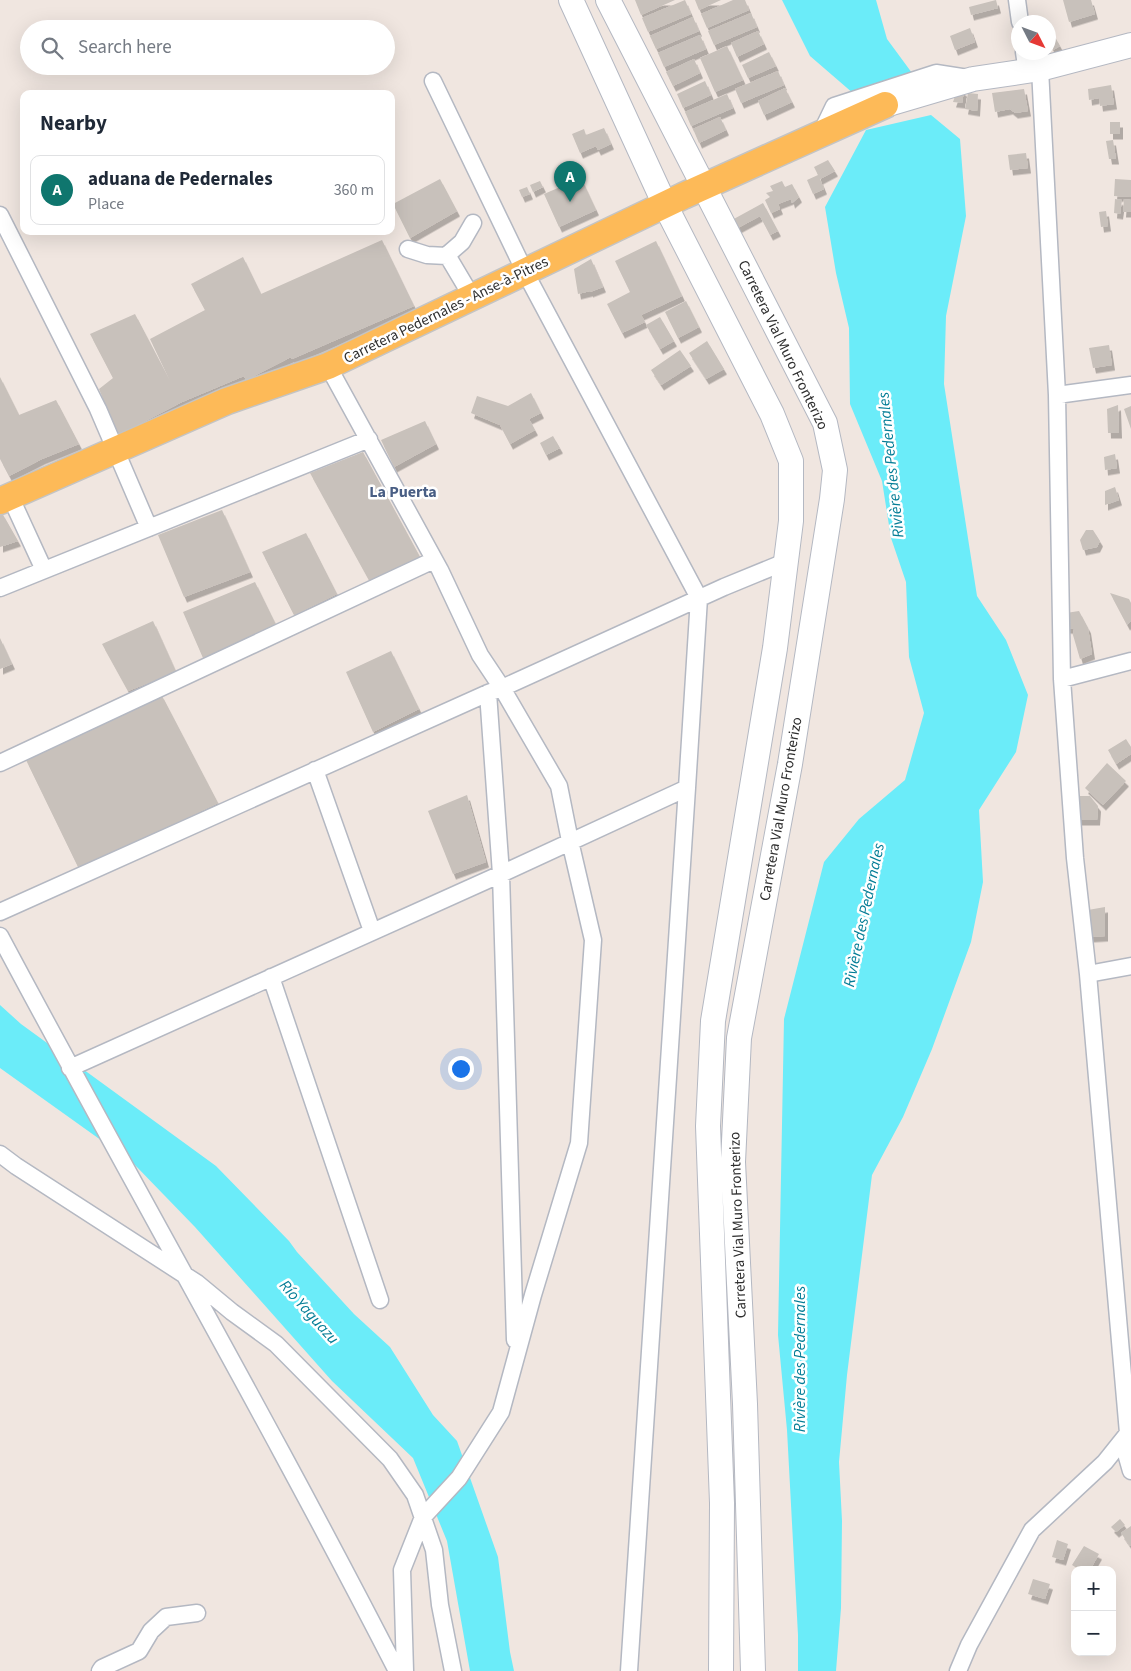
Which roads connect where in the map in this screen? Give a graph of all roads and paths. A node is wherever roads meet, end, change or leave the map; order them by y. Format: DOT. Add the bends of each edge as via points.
graph roads {
  1 [pos="571,0"];
  2 [pos="608,0"];
  3 [pos="1017,0"];
  4 [pos="1019,15"];
  5 [pos="1131,45"];
  6 [pos="1031,65"];
  7 [pos="973,79"];
  8 [pos="433,81"];
  9 [pos="885,105"];
  10 [pos="821,133"];
  11 [pos="703,187"];
  12 [pos="665,205"];
  13 [pos="0,214"];
  14 [pos="473,223"];
  15 [pos="408,249"];
  16 [pos="447,256"];
  17 [pos="525,272"];
  18 [pos="472,297"];
  19 [pos="328,366"];
  20 [pos="1131,385"];
  21 [pos="1057,395"];
  22 [pos="368,440"];
  23 [pos="5,498"];
  24 [pos="149,528"];
  25 [pos="434,560"];
  26 [pos="786,562"];
  27 [pos="44,570"];
  28 [pos="0,588"];
  29 [pos="699,598"];
  30 [pos="1131,661"];
  31 [pos="1062,679"];
  32 [pos="495,691"];
  33 [pos="0,763"];
  34 [pos="315,770"];
  35 [pos="688,788"];
  36 [pos="570,841"];
  37 [pos="501,874"];
  38 [pos="0,912"];
  39 [pos="372,931"];
  40 [pos="0,936"];
  41 [pos="1131,966"];
  42 [pos="1088,974"];
  43 [pos="271,977"];
  44 [pos="70,1068"];
  45 [pos="0,1154"];
  46 [pos="380,1300"];
  47 [pos="516,1358"];
  48 [pos="1130,1432"];
  49 [pos="1131,1471"];
  50 [pos="423,1517"];
  51 [pos="198,1613"];
  52 [pos="100,1671"];
  53 [pos="397,1671"];
  54 [pos="404,1671"];
  55 [pos="453,1671"];
  56 [pos="629,1671"];
  57 [pos="721,1671"];
  58 [pos="753,1671"];
  59 [pos="958,1671"];
  1 -- 12 [label="street, Carretera Vial Muro Fronterizo"];
  2 -- 11 [label="street, Carretera Vial Muro Fronterizo"];
  3 -- 4 [label="street"];
  5 -- 6 [label="street"];
  6 -- 7 [label="street"];
  6 -- 21 [label="street"];
  7 -- 9 [label="street"];
  7 -- 10 [label="street" via="936,73 834,106"];
  8 -- 17 [label="street"];
  9 -- 10 [label="main road, Carretera Pedernales - Anse-à-Pitres"];
  10 -- 11 [label="main road, Carretera Pedernales - Anse-à-Pitres"];
  11 -- 12 [label="main road, Carretera Pedernales - Anse-à-Pitres"];
  11 -- 58 [label="street, Carretera Vial Muro Fronterizo" via="825,423 835,470 790,764 739,1038 732,1162 745,1404"];
  12 -- 17 [label="main road, Carretera Pedernales - Anse-à-Pitres"];
  12 -- 26 [label="street, Carretera Vial Muro Fronterizo" via="772,414 791,461"];
  13 -- 24 [label="street" via="98,409"];
  14 -- 16 [label="street" via="462,242"];
  15 -- 16 [label="street"];
  16 -- 18 [label="street"];
  17 -- 18 [label="main road, Carretera Pedernales - Anse-à-Pitres"];
  17 -- 29 [label="street"];
  18 -- 19 [label="main road, Carretera Pedernales - Anse-à-Pitres"];
  19 -- 22 [label="street"];
  19 -- 23 [label="main road, Carretera Pedernales - Anse-à-Pitres" via="227,401"];
  20 -- 21 [label="street"];
  21 -- 31 [label="street"];
  22 -- 24 [label="street"];
  22 -- 25 [label="street"];
  23 -- 27 [label="street"];
  24 -- 27 [label="street"];
  25 -- 32 [label="street"];
  25 -- 33 [label="street"];
  26 -- 29 [label="street"];
  26 -- 57 [label="street, Carretera Vial Muro Fronterizo" via="772,667 713,1021 708,1126 722,1503"];
  27 -- 28 [label="street"];
  29 -- 32 [label="street"];
  29 -- 35 [label="street"];
  30 -- 31 [label="street"];
  31 -- 42 [label="street" via="1075,858"];
  32 -- 34 [label="street"];
  32 -- 36 [label="street" via="559,786"];
  32 -- 37 [label="street"];
  34 -- 38 [label="street"];
  34 -- 39 [label="street"];
  35 -- 36 [label="street"];
  35 -- 56 [label="street"];
  36 -- 37 [label="street"];
  36 -- 47 [label="street" via="593,940 579,1143"];
  37 -- 39 [label="street"];
  37 -- 47 [label="street"];
  39 -- 43 [label="street"];
  40 -- 44 [label="street"];
  41 -- 42 [label="street"];
  42 -- 48 [label="street"];
  43 -- 44 [label="street"];
  43 -- 46 [label="street"];
  44 -- 53 [label="street" via="339,1558"];
  45 -- 50 [label="street" via="197,1283 276,1344 390,1459 414,1495"];
  47 -- 50 [label="street" via="501,1412 459,1478"];
  48 -- 49 [label="street" via="1127,1457"];
  48 -- 59 [label="street" via="1105,1462 1032,1530"];
  50 -- 54 [label="street" via="402,1570"];
  50 -- 55 [label="street" via="434,1550 440,1605"];
  51 -- 52 [label="street" via="166,1617 151,1630 139,1651"];
}
